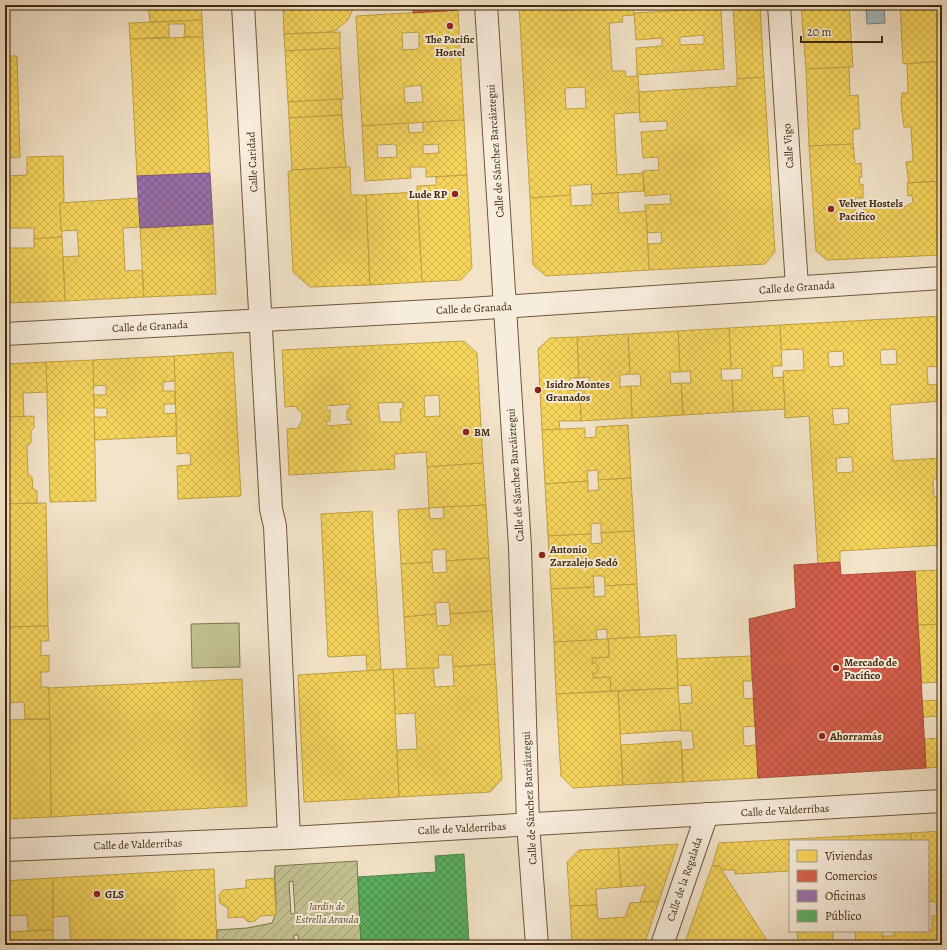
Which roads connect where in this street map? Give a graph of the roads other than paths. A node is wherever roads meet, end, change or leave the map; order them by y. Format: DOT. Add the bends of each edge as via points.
graph roads {
  1 [pos="243,5"];
  2 [pos="486,5"];
  3 [pos="779,5"];
  4 [pos="942,278"];
  5 [pos="797,287"];
  6 [pos="505,306"];
  7 [pos="261,320"];
  8 [pos="5,334"];
  9 [pos="942,801"];
  10 [pos="707,814"];
  11 [pos="528,824"];
  12 [pos="289,838"];
  13 [pos="5,850"];
  14 [pos="537,945"];
  15 [pos="662,945"];
  1 -- 7 [label="street, Calle Caridad"];
  2 -- 6 [label="street, Calle de Sánchez Barcáiztegui"];
  3 -- 5 [label="street, Calle Vigo"];
  4 -- 5 [label="street, Calle de Granada"];
  5 -- 6 [label="street, Calle de Granada"];
  6 -- 7 [label="street, Calle de Granada"];
  6 -- 11 [label="street, Calle de Sánchez Barcáiztegui" via="520,546"];
  7 -- 8 [label="street, Calle de Granada"];
  7 -- 12 [label="street, Calle Caridad"];
  9 -- 10 [label="street, Calle de Valderribas"];
  10 -- 11 [label="street, Calle de Valderribas"];
  10 -- 15 [label="street, Calle de la Regalada"];
  11 -- 12 [label="street, Calle de Valderribas"];
  11 -- 14 [label="street, Calle de Sánchez Barcáiztegui"];
  12 -- 13 [label="street, Calle de Valderribas"];
}
